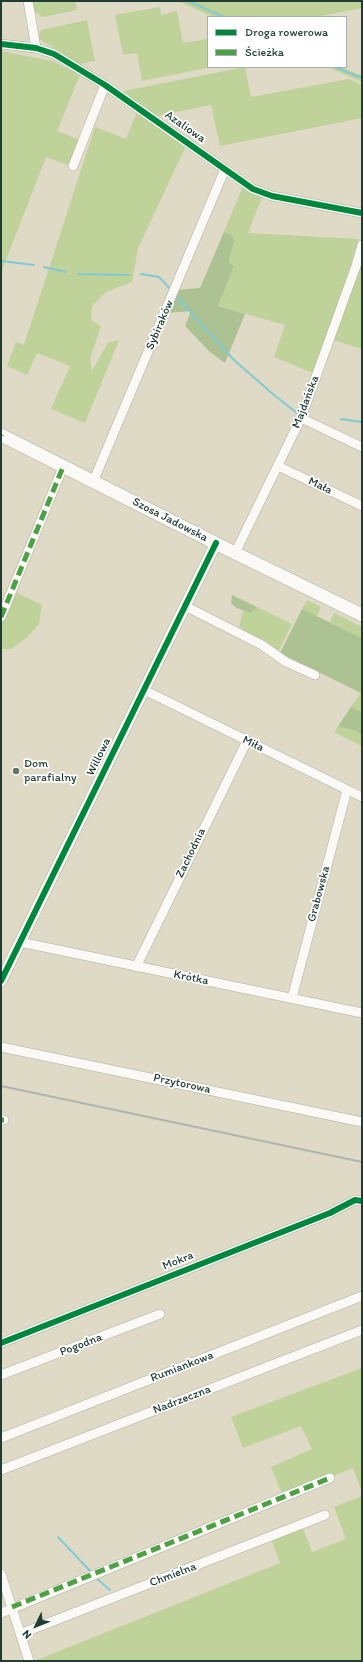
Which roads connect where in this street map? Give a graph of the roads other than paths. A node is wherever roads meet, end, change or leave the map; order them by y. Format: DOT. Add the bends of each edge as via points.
graph roads {
  1 [pos="28,1"];
  2 [pos="1,44"];
  3 [pos="36,48"];
  4 [pos="105,85"];
  5 [pos="73,166"];
  6 [pos="225,169"];
  7 [pos="362,213"];
  8 [pos="362,245"];
  9 [pos="301,418"];
  10 [pos="1,436"];
  11 [pos="362,447"];
  12 [pos="278,466"];
  13 [pos="63,467"];
  14 [pos="93,482"];
  15 [pos="362,506"];
  16 [pos="216,544"];
  17 [pos="234,553"];
  18 [pos="185,606"];
  19 [pos="362,615"];
  20 [pos="1,617"];
  21 [pos="315,675"];
  22 [pos="144,690"];
  23 [pos="247,741"];
  24 [pos="347,790"];
  25 [pos="362,798"];
  26 [pos="20,942"];
  27 [pos="136,967"];
  28 [pos="1,981"];
  29 [pos="292,998"];
  30 [pos="362,1013"];
  31 [pos="1,1047"];
  32 [pos="362,1122"];
  33 [pos="362,1201"];
  34 [pos="362,1296"];
  35 [pos="160,1314"];
  36 [pos="362,1330"];
  37 [pos="1,1343"];
  38 [pos="1,1376"];
  39 [pos="1,1438"];
  40 [pos="1,1470"];
  41 [pos="330,1478"];
  42 [pos="325,1515"];
  43 [pos="1,1574"];
  44 [pos="12,1607"];
  45 [pos="1,1613"];
  46 [pos="20,1634"];
  47 [pos="29,1661"];
  1 -- 3 [label="street"];
  2 -- 3 [label="street, Azaliowa"];
  3 -- 4 [label="street, Azaliowa" via="54,54"];
  4 -- 5 [label="street"];
  4 -- 6 [label="street, Azaliowa"];
  6 -- 7 [label="street, Azaliowa" via="253,189 272,196"];
  6 -- 14 [label="street, Sybiraków"];
  8 -- 9 [label="street, Majdańska"];
  9 -- 11 [label="street"];
  9 -- 12 [label="street, Majdańska"];
  10 -- 13 [label="main road, Szosa Jadowska"];
  12 -- 15 [label="street, Mała"];
  12 -- 17 [label="street, Majdańska"];
  13 -- 14 [label="main road, Szosa Jadowska"];
  13 -- 20 [label="street"];
  14 -- 16 [label="main road, Szosa Jadowska"];
  16 -- 17 [label="main road, Szosa Jadowska"];
  16 -- 18 [label="street, Willowa"];
  17 -- 19 [label="main road, Szosa Jadowska"];
  18 -- 21 [label="street" via="262,645 286,662"];
  18 -- 22 [label="street, Willowa"];
  22 -- 23 [label="street, Miła"];
  22 -- 26 [label="street, Willowa"];
  23 -- 24 [label="street, Miła"];
  23 -- 27 [label="street, Zachodnia"];
  24 -- 25 [label="street, Miła"];
  24 -- 29 [label="street, Grabowska"];
  26 -- 27 [label="street, Krótka"];
  26 -- 28 [label="street, Willowa"];
  27 -- 29 [label="street, Krótka"];
  29 -- 30 [label="street, Krótka"];
  31 -- 32 [label="street, Przytorowa"];
  33 -- 37 [label="street, Mokra" via="356,1200 330,1213"];
  34 -- 39 [label="street, Rumiankowa"];
  35 -- 38 [label="street, Pogodna"];
  36 -- 40 [label="street, Nadrzeczna"];
  41 -- 44 [label="street"];
  42 -- 46 [label="street, Chmielna"];
  43 -- 44 [label="street"];
  44 -- 45 [label="street"];
  44 -- 46 [label="street"];
  46 -- 47 [label="street"];
}
